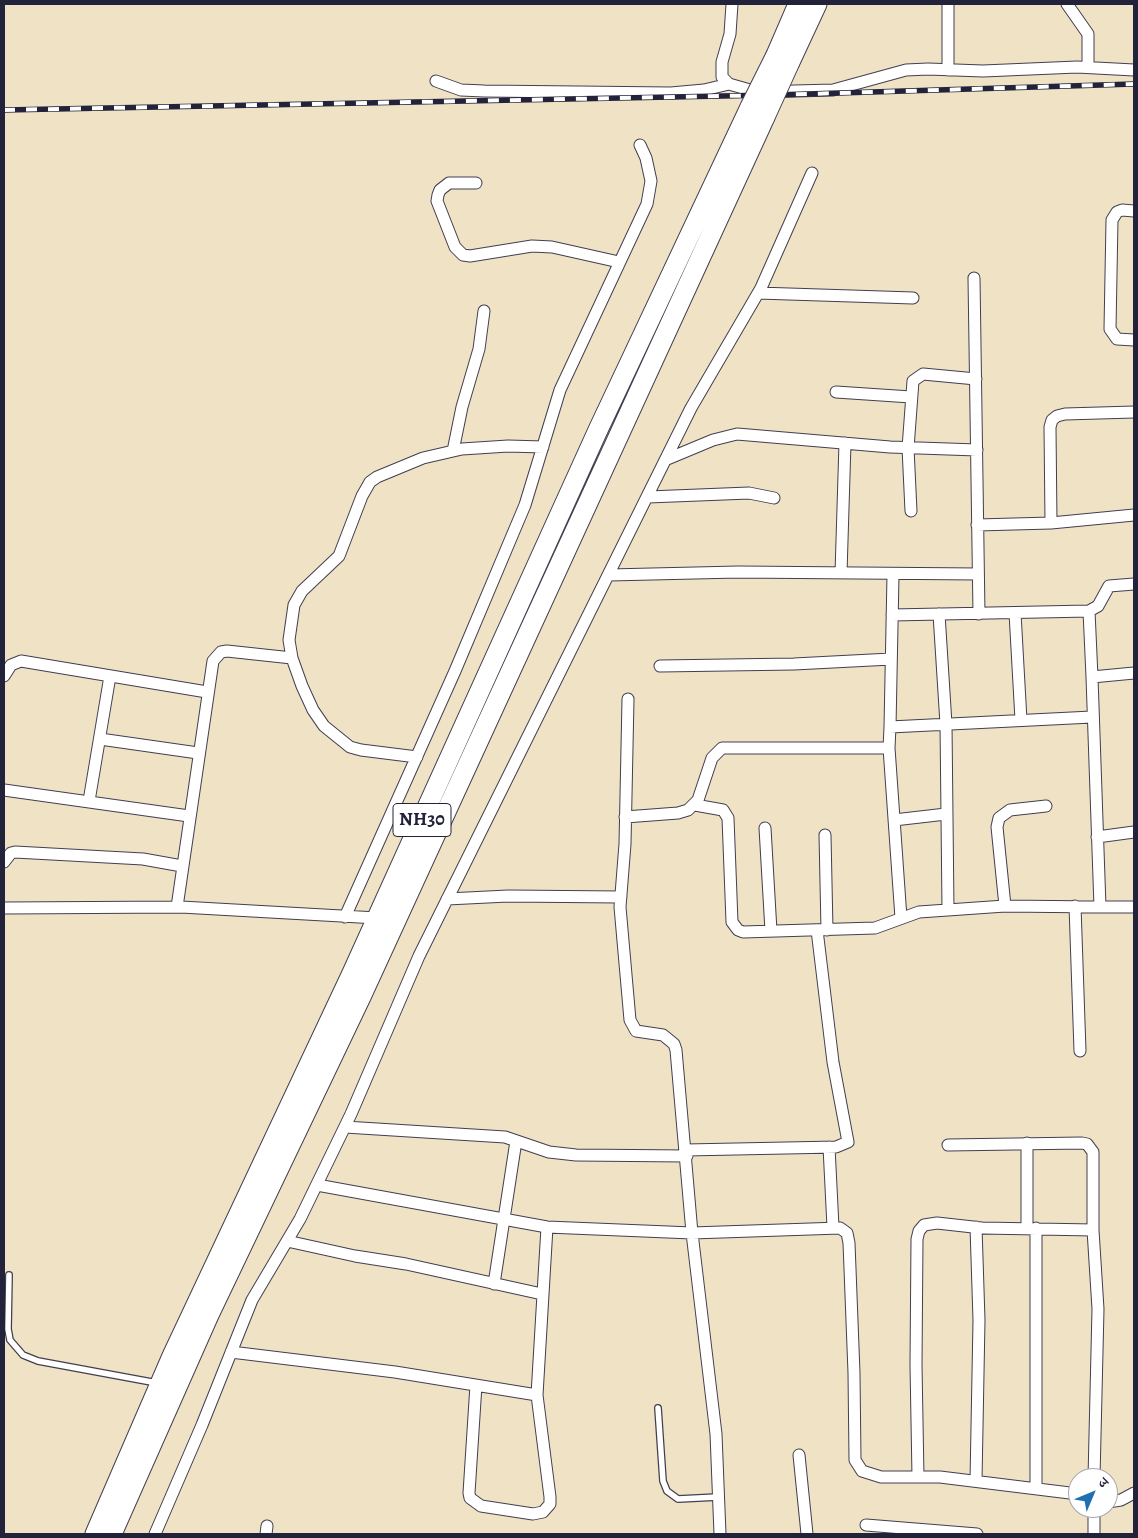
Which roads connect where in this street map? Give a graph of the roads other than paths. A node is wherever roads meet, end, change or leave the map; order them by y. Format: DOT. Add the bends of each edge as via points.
graph roads {
  1 [pos="732,4"];
  2 [pos="798,4"];
  3 [pos="816,4"];
  4 [pos="948,4"];
  5 [pos="1066,4"];
  6 [pos="783,58"];
  7 [pos="1088,67"];
  8 [pos="948,70"];
  9 [pos="1134,70"];
  10 [pos="436,81"];
  11 [pos="729,84"];
  12 [pos="757,112"];
  13 [pos="640,145"];
  14 [pos="812,173"];
  15 [pos="476,183"];
  16 [pos="1134,211"];
  17 [pos="619,262"];
  18 [pos="974,278"];
  19 [pos="758,293"];
  20 [pos="913,298"];
  21 [pos="484,311"];
  22 [pos="1134,340"];
  23 [pos="976,379"];
  24 [pos="836,392"];
  25 [pos="911,397"];
  26 [pos="1134,412"];
  27 [pos="845,443"];
  28 [pos="544,447"];
  29 [pos="908,448"];
  30 [pos="976,450"];
  31 [pos="453,451"];
  32 [pos="666,460"];
  33 [pos="648,496"];
  34 [pos="774,498"];
  35 [pos="911,511"];
  36 [pos="1134,515"];
  37 [pos="1051,523"];
  38 [pos="977,525"];
  39 [pos="841,573"];
  40 [pos="978,574"];
  41 [pos="609,575"];
  42 [pos="893,575"];
  43 [pos="1134,584"];
  44 [pos="1089,611"];
  45 [pos="1015,613"];
  46 [pos="939,614"];
  47 [pos="979,614"];
  48 [pos="892,615"];
  49 [pos="292,658"];
  50 [pos="891,658"];
  51 [pos="660,666"];
  52 [pos="1134,673"];
  53 [pos="4,676"];
  54 [pos="110,676"];
  55 [pos="1092,677"];
  56 [pos="207,692"];
  57 [pos="628,699"];
  58 [pos="1092,717"];
  59 [pos="1021,720"];
  60 [pos="946,724"];
  61 [pos="890,726"];
  62 [pos="100,739"];
  63 [pos="889,748"];
  64 [pos="198,753"];
  65 [pos="417,757"];
  66 [pos="4,790"];
  67 [pos="89,802"];
  68 [pos="695,805"];
  69 [pos="1046,806"];
  70 [pos="946,814"];
  71 [pos="188,816"];
  72 [pos="625,817"];
  73 [pos="894,820"];
  74 [pos="765,828"];
  75 [pos="1134,832"];
  76 [pos="826,835"];
  77 [pos="1097,837"];
  78 [pos="4,862"];
  79 [pos="182,866"];
  80 [pos="621,897"];
  81 [pos="447,899"];
  82 [pos="1005,906"];
  83 [pos="1075,906"];
  84 [pos="177,907"];
  85 [pos="1100,907"];
  86 [pos="1134,907"];
  87 [pos="4,908"];
  88 [pos="948,910"];
  89 [pos="346,916"];
  90 [pos="377,918"];
  91 [pos="901,918"];
  92 [pos="822,930"];
  93 [pos="771,931"];
  94 [pos="1080,1051"];
  95 [pos="345,1127"];
  96 [pos="516,1141"];
  97 [pos="1027,1143"];
  98 [pos="948,1145"];
  99 [pos="829,1147"];
  100 [pos="686,1153"];
  101 [pos="316,1185"];
  102 [pos="503,1219"];
  103 [pos="547,1226"];
  104 [pos="834,1227"];
  105 [pos="976,1227"];
  106 [pos="1031,1228"];
  107 [pos="1093,1230"];
  108 [pos="692,1233"];
  109 [pos="287,1241"];
  110 [pos="9,1275"];
  111 [pos="494,1284"];
  112 [pos="542,1294"];
  113 [pos="232,1352"];
  114 [pos="160,1384"];
  115 [pos="476,1386"];
  116 [pos="537,1395"];
  117 [pos="658,1408"];
  118 [pos="799,1455"];
  119 [pos="1094,1468"];
  120 [pos="918,1477"];
  121 [pos="976,1481"];
  122 [pos="1036,1488"];
  123 [pos="1068,1493"];
  124 [pos="1134,1493"];
  125 [pos="719,1497"];
  126 [pos="1118,1500"];
  127 [pos="1094,1518"];
  128 [pos="866,1525"];
  129 [pos="95,1534"];
  130 [pos="112,1534"];
  131 [pos="155,1534"];
  132 [pos="720,1534"];
  133 [pos="807,1534"];
  134 [pos="977,1534"];
  135 [pos="1094,1534"];
  1 -- 11 [label="street" via="730,34 721,70 722,77"];
  2 -- 6 [label="highway, NH30"];
  3 -- 6 [label="highway, NH30"];
  4 -- 8 [label="street"];
  5 -- 7 [label="street" via="1088,34"];
  6 -- 12 [label="highway, NH30, bridge"];
  7 -- 8 [label="street"];
  7 -- 9 [label="street"];
  8 -- 11 [label="street" via="906,70 852,86 805,92 757,92"];
  10 -- 11 [label="street" via="461,90 671,93"];
  12 -- 90 [label="highway, NH30" via="598,430"];
  12 -- 130 [label="highway, NH30" via="354,1014 209,1315"];
  13 -- 17 [label="street" via="651,181 646,204"];
  14 -- 19 [label="street"];
  15 -- 17 [label="street" via="449,183 438,195 437,201 455,247 463,255 532,246 552,247"];
  16 -- 22 [label="street" via="1117,212 1112,220 1110,329 1117,339"];
  17 -- 28 [label="street" via="560,390"];
  18 -- 23 [label="street"];
  19 -- 20 [label="street"];
  19 -- 32 [label="street" via="691,408"];
  21 -- 31 [label="street" via="479,349"];
  23 -- 25 [label="street" via="923,374 913,381"];
  23 -- 30 [label="street"];
  24 -- 25 [label="street"];
  25 -- 29 [label="street"];
  26 -- 37 [label="street" via="1065,414 1052,420"];
  27 -- 29 [label="street"];
  27 -- 32 [label="street" via="726,435"];
  27 -- 39 [label="street"];
  28 -- 31 [label="street" via="483,446"];
  28 -- 65 [label="street" via="525,505"];
  29 -- 30 [label="street"];
  29 -- 35 [label="street"];
  30 -- 38 [label="street"];
  31 -- 49 [label="street" via="393,469 370,482 339,556 297,597 289,640"];
  32 -- 33 [label="street"];
  33 -- 34 [label="street" via="749,493"];
  33 -- 41 [label="street"];
  36 -- 37 [label="street"];
  37 -- 38 [label="street"];
  38 -- 40 [label="street"];
  39 -- 41 [label="street"];
  39 -- 42 [label="street"];
  40 -- 42 [label="street"];
  40 -- 47 [label="street"];
  41 -- 81 [label="street"];
  42 -- 48 [label="street"];
  43 -- 44 [label="street" via="1109,586 1098,606"];
  44 -- 45 [label="street"];
  44 -- 55 [label="street"];
  45 -- 47 [label="street"];
  45 -- 59 [label="street"];
  46 -- 47 [label="street"];
  46 -- 48 [label="street"];
  46 -- 60 [label="street"];
  48 -- 50 [label="street"];
  49 -- 56 [label="street" via="221,652 213,661"];
  49 -- 65 [label="street" via="313,710 336,737 361,750"];
  50 -- 51 [label="street" via="794,664"];
  50 -- 61 [label="street"];
  52 -- 55 [label="street"];
  53 -- 54 [label="street" via="11,665 21,661"];
  54 -- 56 [label="street"];
  54 -- 62 [label="street"];
  55 -- 58 [label="street"];
  56 -- 64 [label="street"];
  57 -- 72 [label="street"];
  58 -- 59 [label="street"];
  58 -- 77 [label="street"];
  59 -- 60 [label="street"];
  60 -- 61 [label="street"];
  60 -- 70 [label="street"];
  61 -- 63 [label="street"];
  62 -- 64 [label="street"];
  62 -- 67 [label="street"];
  63 -- 68 [label="street" via="722,748 712,758"];
  63 -- 73 [label="street"];
  64 -- 71 [label="street"];
  65 -- 89 [label="street"];
  66 -- 67 [label="street"];
  67 -- 71 [label="street"];
  68 -- 72 [label="street" via="678,813"];
  68 -- 93 [label="street" via="723,810 728,818 732,922 735,928 743,932"];
  69 -- 82 [label="street" via="1010,810 999,818 997,827"];
  70 -- 73 [label="street"];
  70 -- 88 [label="street"];
  71 -- 79 [label="street"];
  72 -- 80 [label="street"];
  73 -- 91 [label="street"];
  74 -- 93 [label="street"];
  75 -- 77 [label="street"];
  76 -- 92 [label="street"];
  77 -- 85 [label="street"];
  78 -- 79 [label="street" via="15,852 143,859"];
  79 -- 84 [label="street"];
  80 -- 81 [label="street"];
  80 -- 100 [label="street" via="630,1020 636,1031 663,1035 674,1044"];
  81 -- 95 [label="street"];
  82 -- 83 [label="street"];
  82 -- 88 [label="street"];
  83 -- 85 [label="street"];
  83 -- 94 [label="street"];
  84 -- 87 [label="street"];
  84 -- 89 [label="street"];
  85 -- 86 [label="street"];
  88 -- 91 [label="street" via="919,912"];
  89 -- 90 [label="street"];
  90 -- 114 [label="highway, NH30"];
  91 -- 92 [label="street" via="875,928"];
  92 -- 93 [label="street"];
  92 -- 99 [label="street" via="833,1062 848,1135 846,1144"];
  95 -- 96 [label="street" via="488,1135"];
  95 -- 101 [label="street"];
  96 -- 100 [label="street" via="549,1152 576,1155"];
  96 -- 102 [label="street"];
  97 -- 98 [label="street"];
  97 -- 106 [label="street"];
  97 -- 107 [label="street" via="1082,1143 1091,1148 1094,1158"];
  99 -- 100 [label="street"];
  99 -- 104 [label="street"];
  100 -- 108 [label="street"];
  101 -- 102 [label="street" via="446,1206"];
  101 -- 109 [label="street"];
  102 -- 103 [label="street"];
  102 -- 111 [label="street"];
  103 -- 108 [label="street"];
  103 -- 112 [label="street"];
  104 -- 108 [label="street"];
  104 -- 120 [label="street" via="847,1233 849,1243 855,1460 862,1471 869,1474"];
  105 -- 106 [label="street"];
  105 -- 120 [label="street" via="930,1223 924,1225 917,1239"];
  105 -- 121 [label="street" via="979,1320"];
  106 -- 107 [label="street"];
  106 -- 122 [label="street"];
  107 -- 119 [label="street" via="1098,1309"];
  108 -- 125 [label="street" via="716,1434"];
  109 -- 111 [label="street"];
  109 -- 113 [label="street" via="252,1300"];
  110 -- 114 [label="lane" via="8,1329 10,1340 23,1355 38,1361"];
  111 -- 112 [label="street"];
  112 -- 116 [label="street"];
  113 -- 115 [label="street"];
  113 -- 131 [label="street"];
  114 -- 129 [label="highway, NH30"];
  115 -- 116 [label="street"];
  115 -- 116 [label="street" via="470,1498 481,1506 533,1514 543,1512 550,1504"];
  117 -- 125 [label="lane" via="663,1481 667,1491 678,1499"];
  118 -- 133 [label="street"];
  120 -- 121 [label="street"];
  121 -- 122 [label="street"];
  122 -- 123 [label="street"];
  124 -- 126 [label="street"];
  125 -- 132 [label="street"];
  127 -- 135 [label="street"];
  128 -- 134 [label="street"];
}
